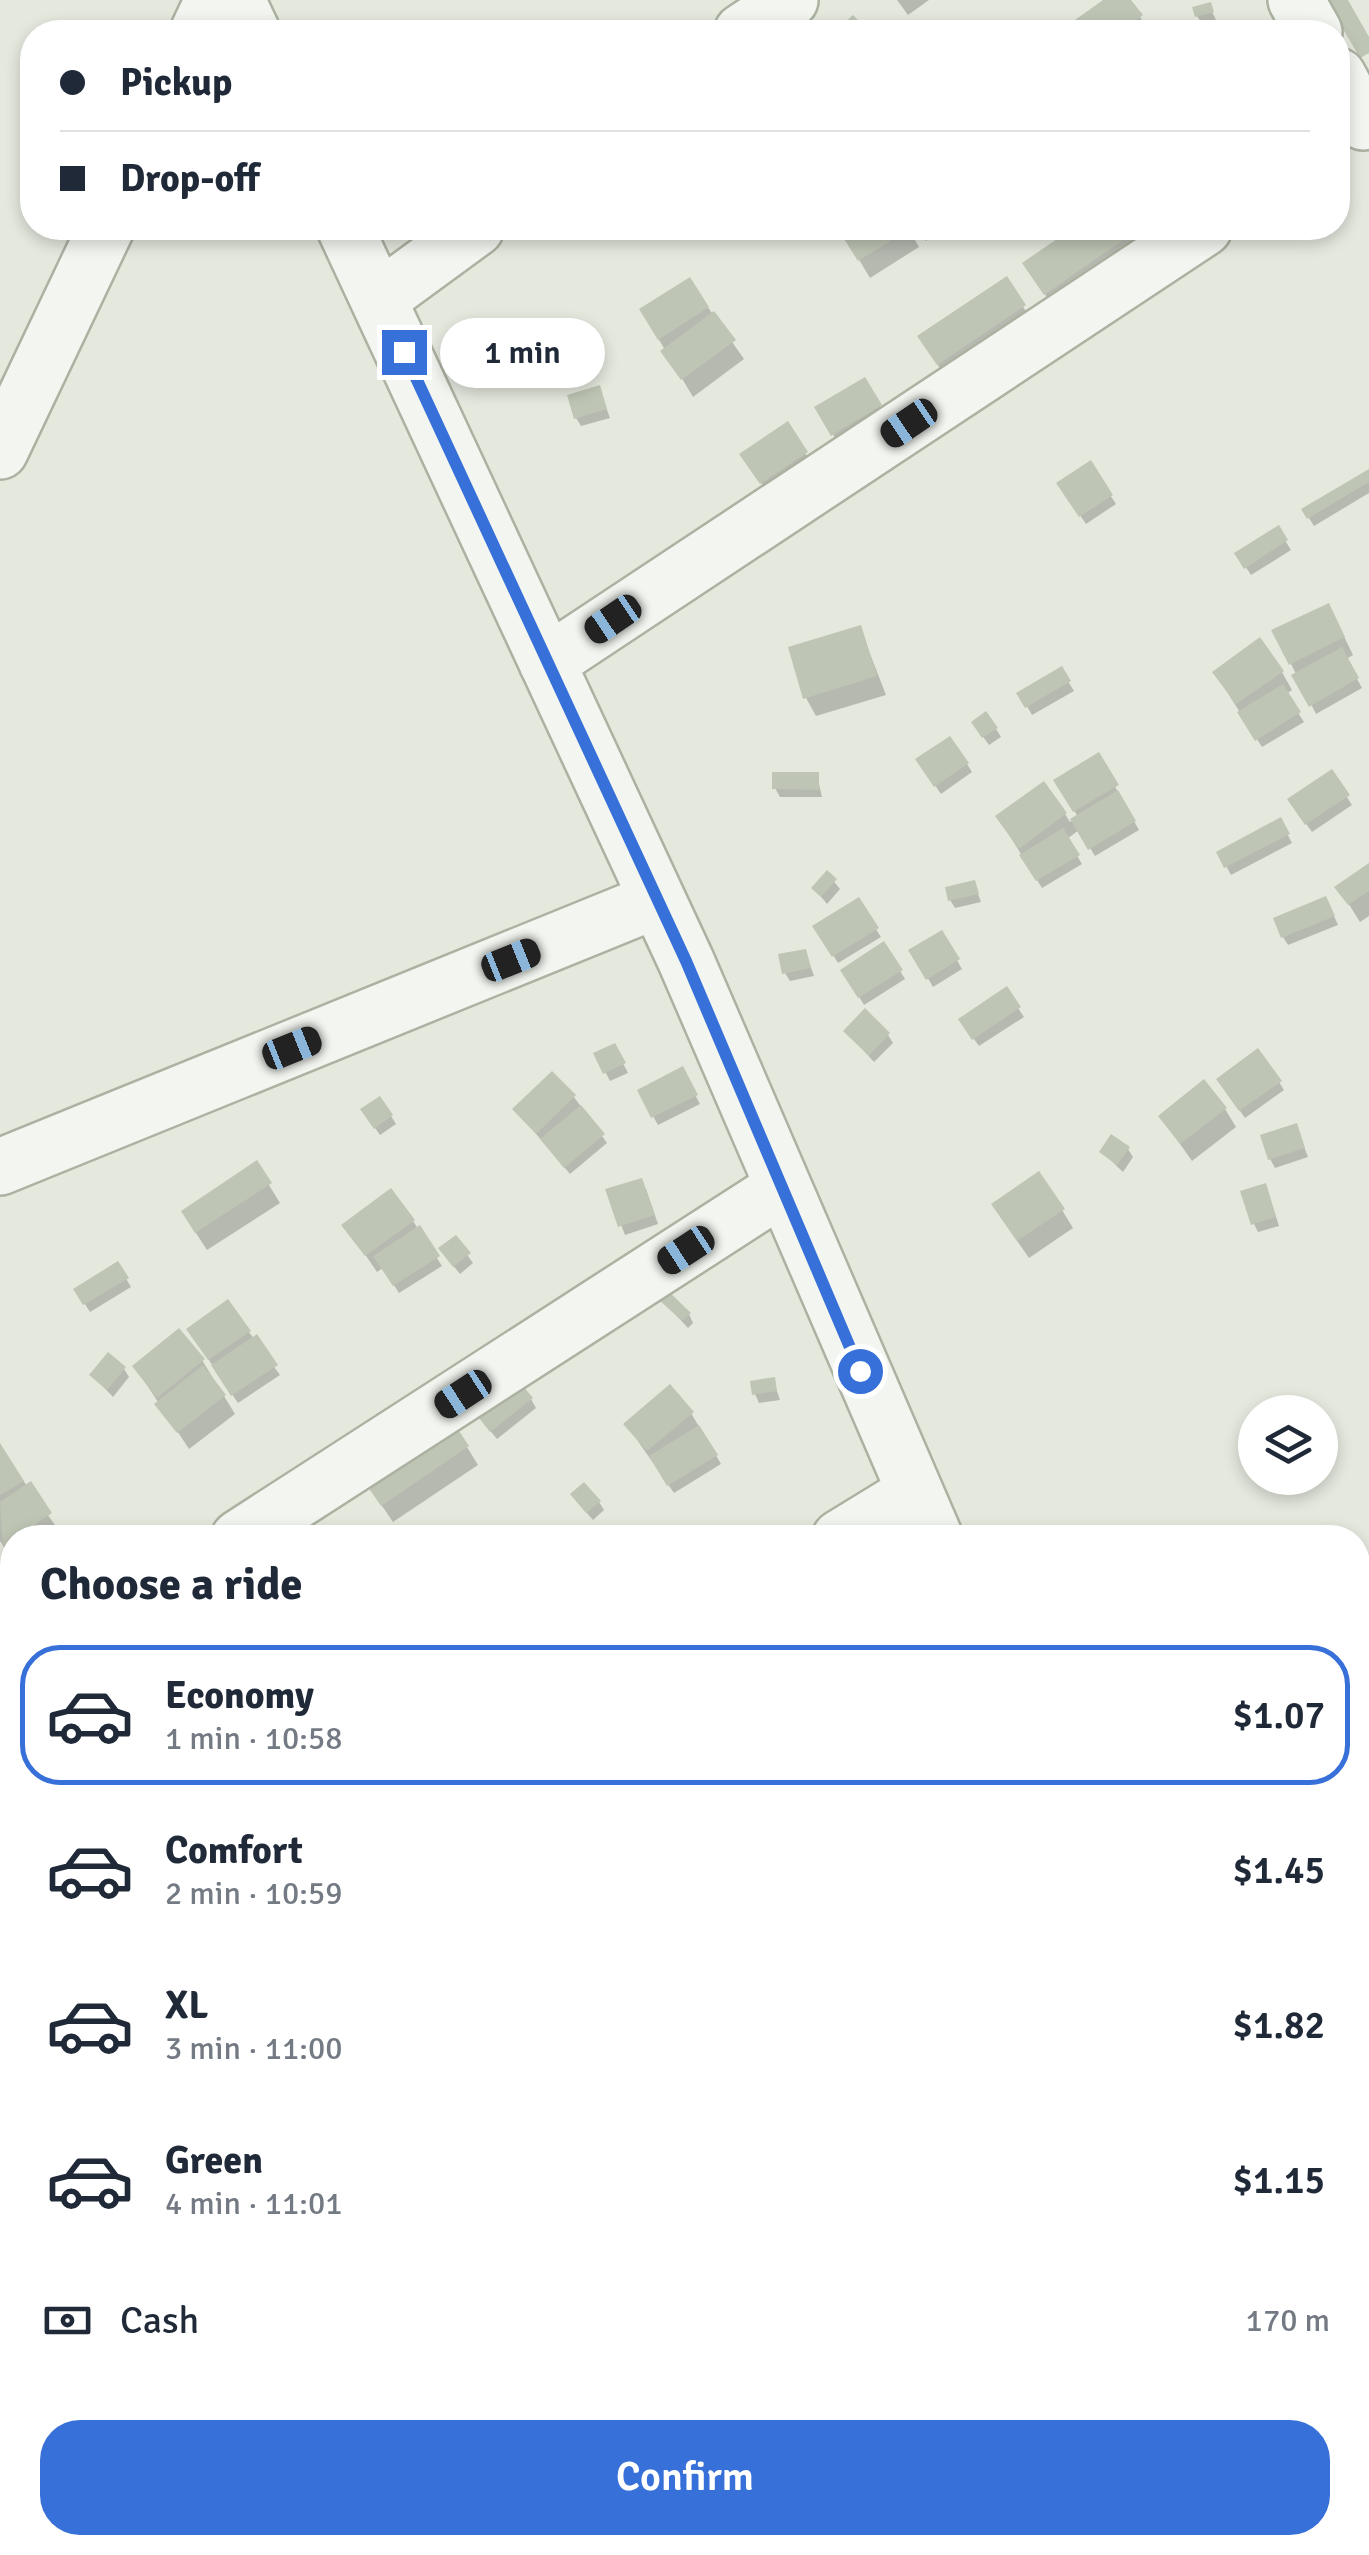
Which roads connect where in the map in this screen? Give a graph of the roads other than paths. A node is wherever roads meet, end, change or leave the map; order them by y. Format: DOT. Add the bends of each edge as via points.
graph roads {
  1 [pos="790,0"];
  2 [pos="760,20"];
  3 [pos="100,240"];
  4 [pos="351,240"];
  5 [pos="460,240"];
  6 [pos="1186,240"];
  7 [pos="379,299"];
  8 [pos="0,451"];
  9 [pos="548,662"];
  10 [pos="657,900"];
  11 [pos="0,1166"];
  12 [pos="782,1188"];
  13 [pos="925,1515"];
  14 [pos="259,1525"];
  15 [pos="888,1525"];
  1 -- 2 [label="street"];
  3 -- 8 [label="street"];
  4 -- 7 [label="street"];
  5 -- 7 [label="street"];
  6 -- 9 [label="street"];
  7 -- 9 [label="street"];
  9 -- 10 [label="street"];
  10 -- 11 [label="street"];
  10 -- 12 [label="street"];
  12 -- 13 [label="street"];
  12 -- 14 [label="street"];
  13 -- 15 [label="street"];
}
